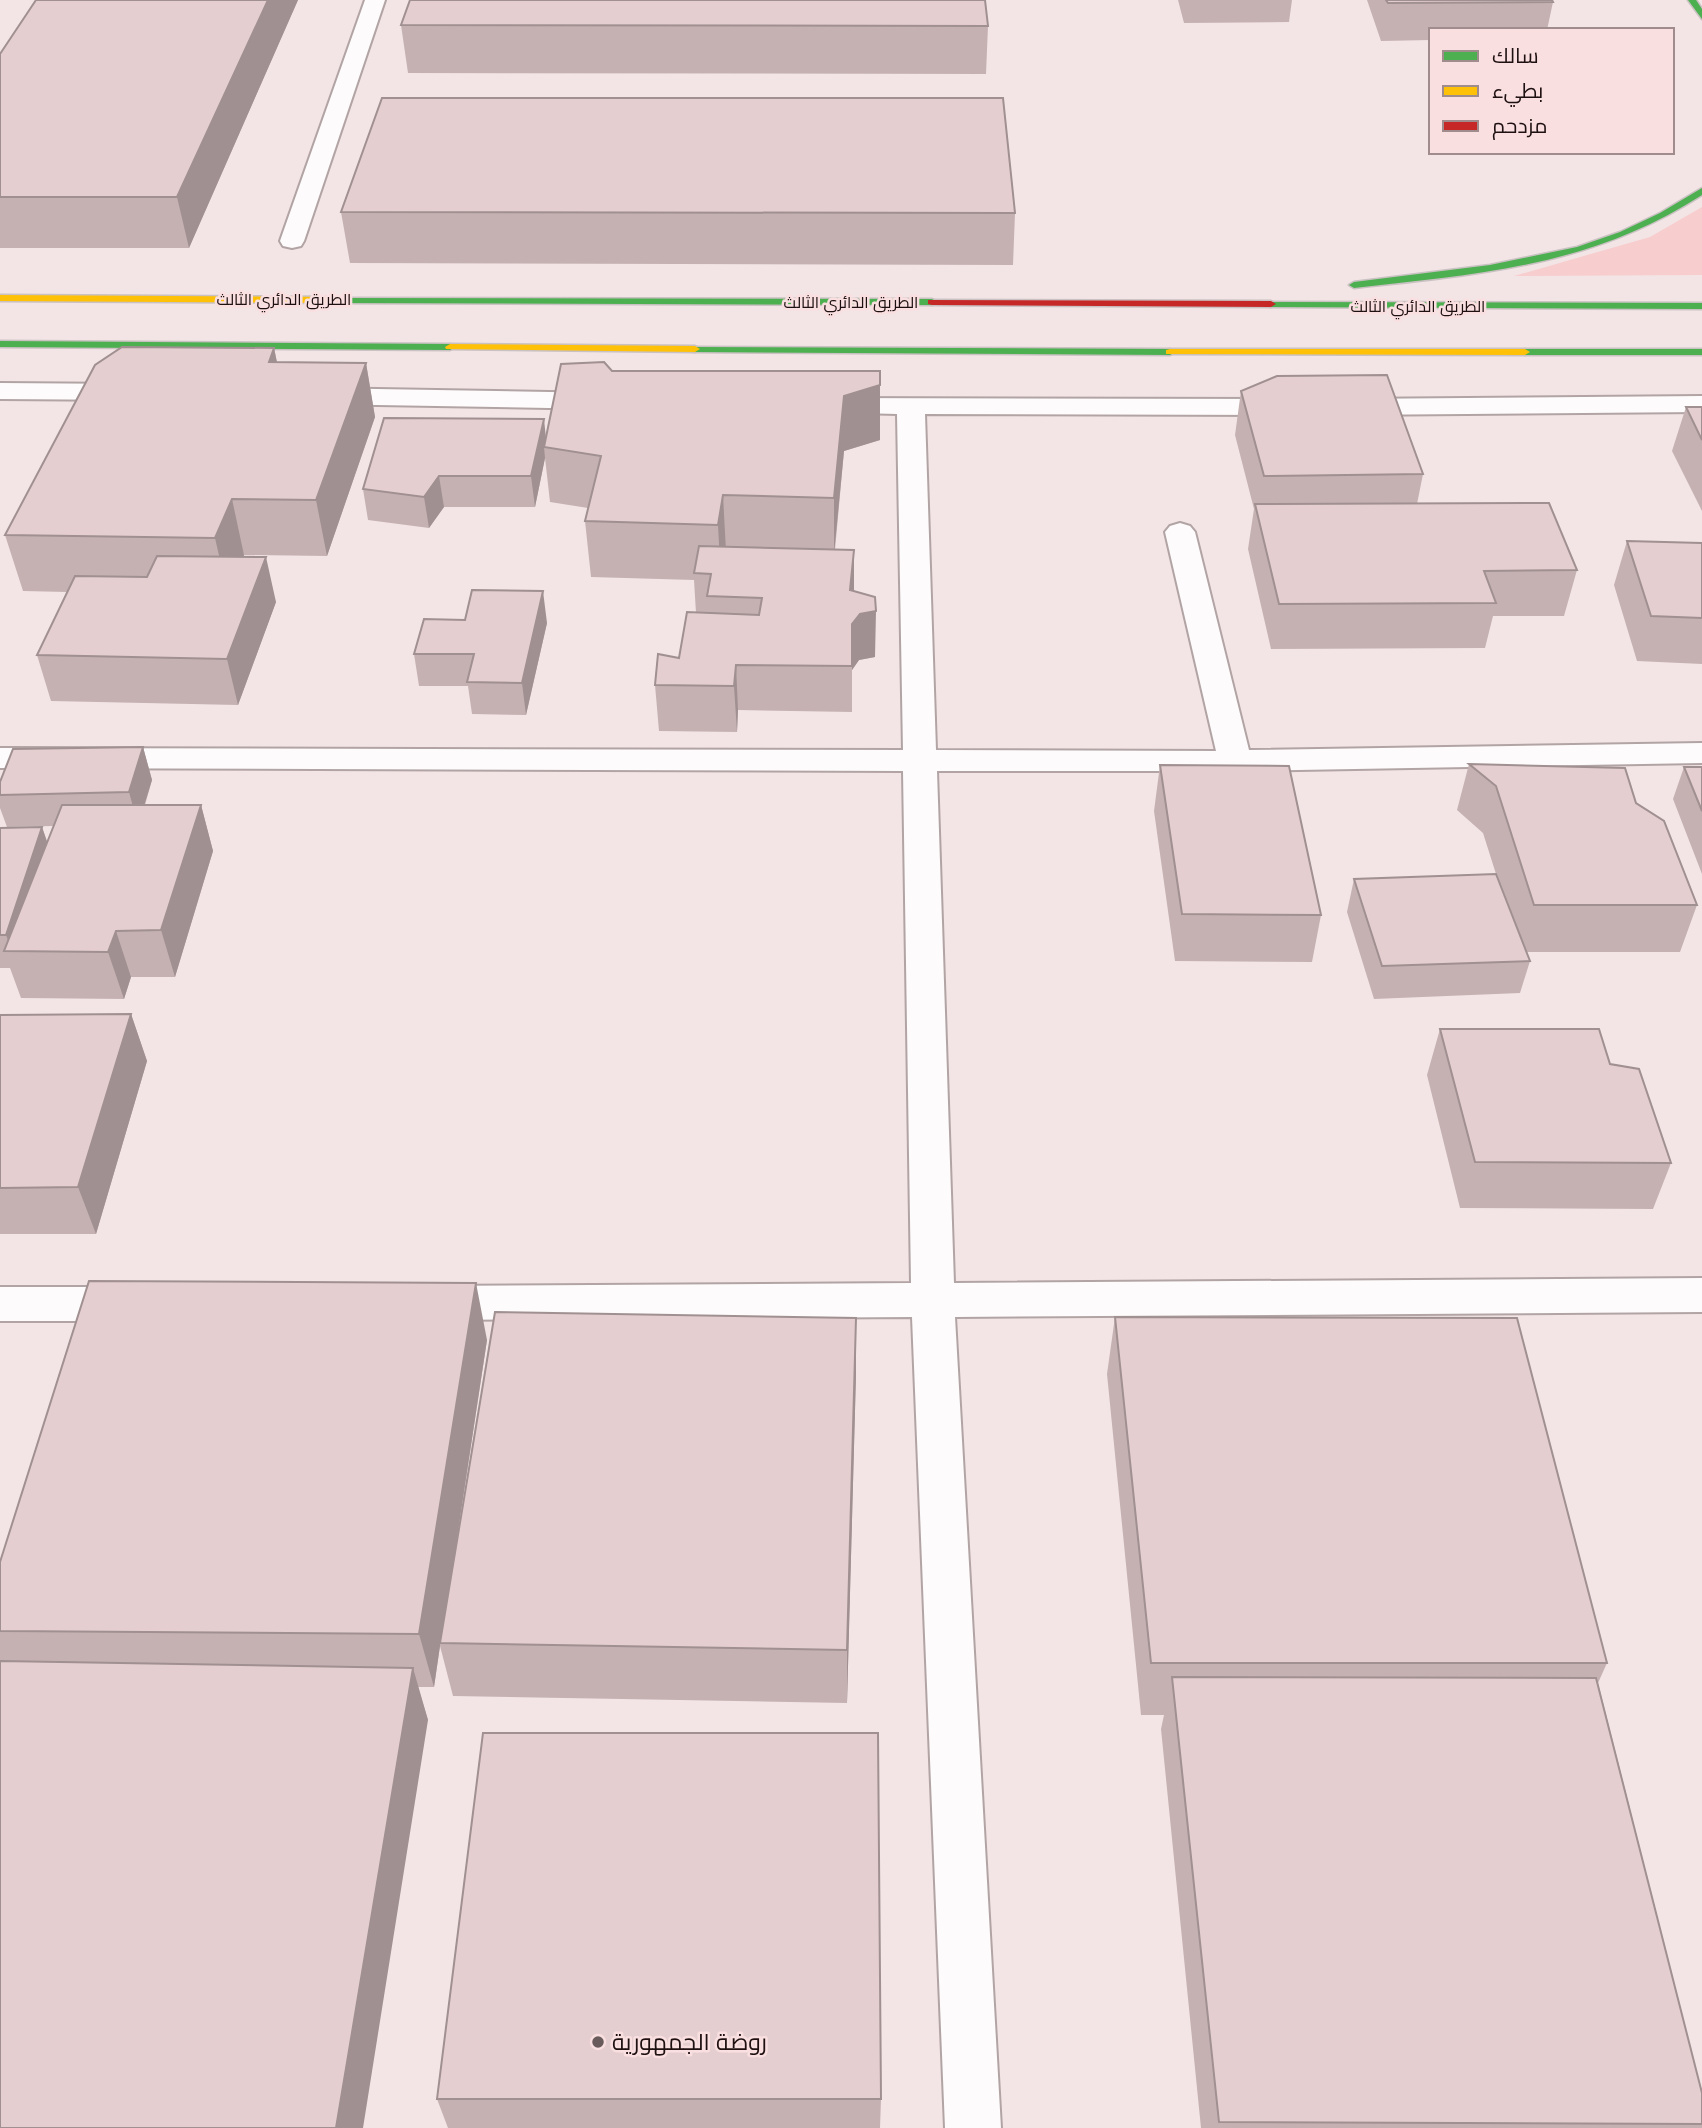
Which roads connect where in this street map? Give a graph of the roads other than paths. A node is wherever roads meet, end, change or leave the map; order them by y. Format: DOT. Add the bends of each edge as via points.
graph roads {
  1 [pos="375,0"];
  2 [pos="1692,0"];
  3 [pos="1702,16"];
  4 [pos="1702,191"];
  5 [pos="292,241"];
  6 [pos="0,298"];
  7 [pos="1191,303"];
  8 [pos="1702,306"];
  9 [pos="0,344"];
  10 [pos="1702,352"];
  11 [pos="0,391"];
  12 [pos="156,393"];
  13 [pos="296,396"];
  14 [pos="631,402"];
  15 [pos="1702,404"];
  16 [pos="799,405"];
  17 [pos="911,407"];
  18 [pos="1180,532"];
  19 [pos="1702,753"];
  20 [pos="0,758"];
  21 [pos="921,761"];
  22 [pos="1235,761"];
  23 [pos="1702,1295"];
  24 [pos="933,1300"];
  25 [pos="390,1303"];
  26 [pos="0,1304"];
  27 [pos="167,1304"];
  28 [pos="973,2128"];
  1 -- 5 [label="street"];
  2 -- 3 [label="highway"];
  4 -- 7 [label="highway" via="1673,213 1583,248 1472,271"];
  6 -- 7 [label="highway, الطريق الدائري الثالث"];
  7 -- 8 [label="highway, الطريق الدائري الثالث"];
  9 -- 10 [label="highway"];
  11 -- 12 [label="street"];
  13 -- 14 [label="street"];
  15 -- 17 [label="street"];
  16 -- 17 [label="street"];
  17 -- 21 [label="street"];
  18 -- 22 [label="street"];
  19 -- 22 [label="street"];
  20 -- 21 [label="street"];
  21 -- 22 [label="street"];
  21 -- 24 [label="street"];
  23 -- 24 [label="street"];
  24 -- 25 [label="street"];
  24 -- 28 [label="street"];
  26 -- 27 [label="street"];
}
